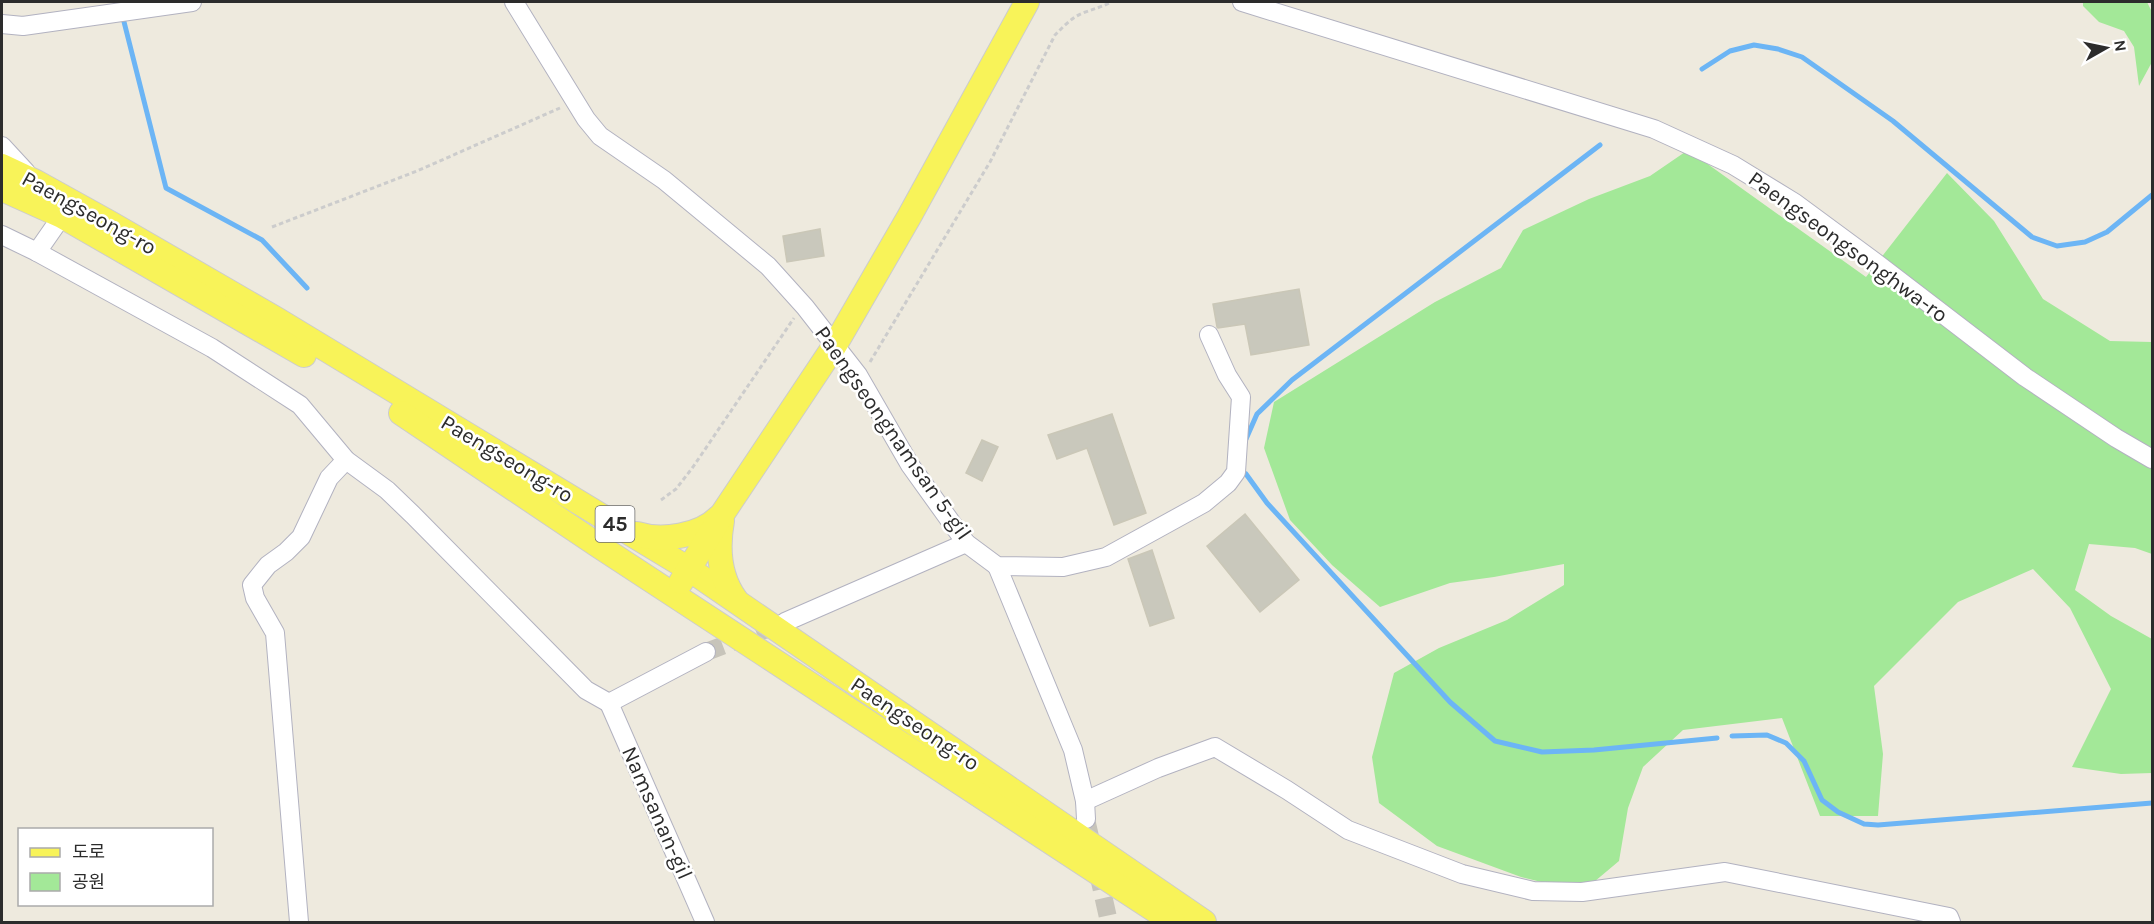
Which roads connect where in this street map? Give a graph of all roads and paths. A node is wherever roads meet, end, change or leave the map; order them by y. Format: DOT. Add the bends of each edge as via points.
graph roads {
  1 [pos="192,2"];
  2 [pos="514,2"];
  3 [pos="1027,2"];
  4 [pos="1111,2"];
  5 [pos="1242,2"];
  6 [pos="2,24"];
  7 [pos="23,26"];
  8 [pos="2,38"];
  9 [pos="576,102"];
  10 [pos="2,146"];
  11 [pos="2,166"];
  12 [pos="36,182"];
  13 [pos="2,189"];
  14 [pos="62,216"];
  15 [pos="272,227"];
  16 [pos="2,235"];
  17 [pos="37,252"];
  18 [pos="805,307"];
  19 [pos="1209,335"];
  20 [pos="834,345"];
  21 [pos="858,375"];
  22 [pos="2152,459"];
  23 [pos="346,460"];
  24 [pos="661,500"];
  25 [pos="723,513"];
  26 [pos="627,531"];
  27 [pos="966,543"];
  28 [pos="997,566"];
  29 [pos="689,569"];
  30 [pos="673,594"];
  31 [pos="737,602"];
  32 [pos="785,622"];
  33 [pos="706,652"];
  34 [pos="609,703"];
  35 [pos="299,922"];
  36 [pos="705,922"];
  37 [pos="1173,922"];
  38 [pos="1204,922"];
  39 [pos="1951,922"];
  1 -- 7 [label="street"];
  2 -- 9 [label="street, Paengseongnamsan 5-gil"];
  3 -- 20 [label="main road"];
  4 -- 21 [label="path" via="1071,19 1055,35 990,162 867,367"];
  5 -- 22 [label="street, Paengseongsonghwa-ro" via="1654,129 1733,165 1795,203 2025,377"];
  6 -- 7 [label="street"];
  7 -- 8 [label="street"];
  9 -- 15 [label="path" via="417,171"];
  9 -- 18 [label="street, Paengseongnamsan 5-gil" via="600,136 700,208 768,266"];
  10 -- 12 [label="street"];
  11 -- 12 [label="main road, Paengseong-ro / 45"];
  12 -- 26 [label="main road, Paengseong-ro / 45" via="276,319"];
  13 -- 14 [label="main road, Paengseong-ro / 45"];
  14 -- 17 [label="street"];
  14 -- 30 [label="main road, Paengseong-ro / 45" via="384,401"];
  16 -- 17 [label="street"];
  17 -- 23 [label="street" via="212,348 300,405"];
  18 -- 20 [label="street, Paengseongnamsan 5-gil"];
  18 -- 24 [label="path" via="789,322 676,489"];
  19 -- 28 [label="street" via="1241,397 1236,472 1228,483 1204,503 1106,557 1063,567"];
  20 -- 21 [label="street, Paengseongnamsan 5-gil"];
  20 -- 25 [label="main road"];
  21 -- 27 [label="street, Paengseongnamsan 5-gil" via="910,465"];
  23 -- 34 [label="street" via="387,490 586,690"];
  23 -- 35 [label="street" via="329,478 301,537 268,565 252,585 274,633"];
  25 -- 26 [label="main road" via="708,526 675,536 648,537"];
  25 -- 29 [label="main road"];
  25 -- 31 [label="main road" via="720,560 724,578"];
  26 -- 29 [label="main road, Paengseong-ro / 45"];
  27 -- 28 [label="street, Paengseongnamsan 5-gil"];
  27 -- 32 [label="street"];
  28 -- 39 [label="street" via="1073,750 1086,810 1158,768 1215,747 1348,830 1462,874 1533,891 1582,892 1725,872 1950,917"];
  29 -- 30 [label="main road"];
  29 -- 31 [label="main road, Paengseong-ro / 45"];
  30 -- 37 [label="main road, Paengseong-ro / 45"];
  31 -- 38 [label="main road, Paengseong-ro / 45"];
  33 -- 34 [label="street"];
  34 -- 36 [label="street, Namsanan-gil"];
}
